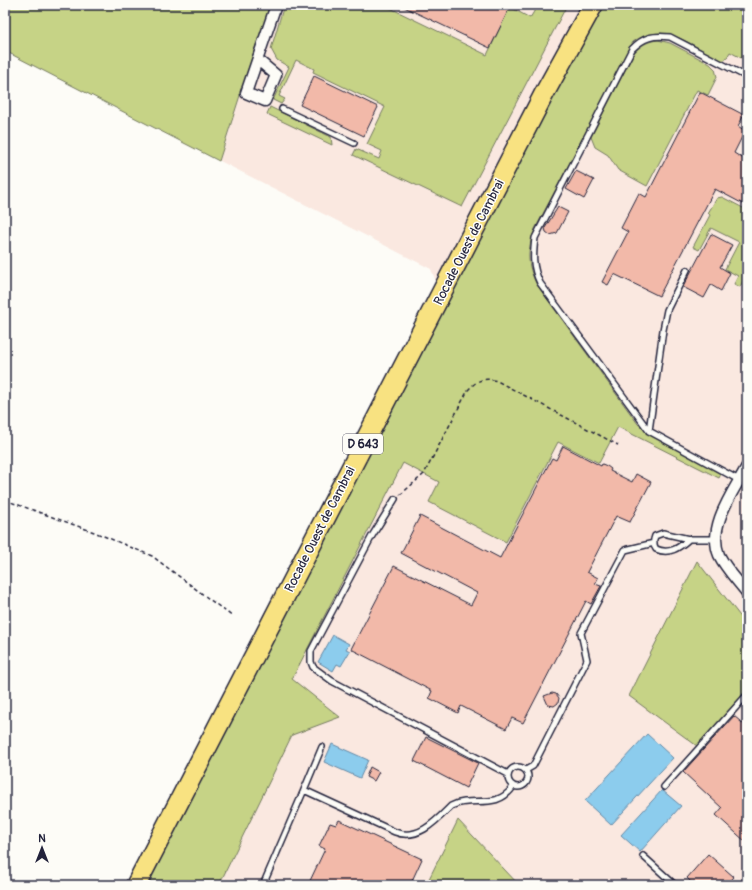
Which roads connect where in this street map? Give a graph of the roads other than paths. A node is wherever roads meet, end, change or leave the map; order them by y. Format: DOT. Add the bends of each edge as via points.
graph roads {
  1 [pos="276,5"];
  2 [pos="593,5"];
  3 [pos="258,60"];
  4 [pos="747,78"];
  5 [pos="282,109"];
  6 [pos="354,143"];
  7 [pos="687,270"];
  8 [pos="649,431"];
  9 [pos="747,466"];
  10 [pos="739,480"];
  11 [pos="396,499"];
  12 [pos="689,539"];
  13 [pos="716,539"];
  14 [pos="654,543"];
  15 [pos="747,593"];
  16 [pos="747,695"];
  17 [pos="322,747"];
  18 [pos="526,770"];
  19 [pos="508,774"];
  20 [pos="513,787"];
  21 [pos="664,787"];
  22 [pos="304,790"];
  23 [pos="643,856"];
  24 [pos="136,885"];
  25 [pos="262,885"];
  26 [pos="676,885"];
  1 -- 3 [label="street"];
  2 -- 24 [label="highway, Rocade Ouest de Cambrai / D 643" via="544,94"];
  4 -- 8 [label="lane" via="670,37 656,36 637,44 632,49 535,238 533,257 540,283"];
  5 -- 6 [label="lane"];
  7 -- 8 [label="lane" via="667,310"];
  8 -- 10 [label="lane"];
  9 -- 10 [label="street"];
  10 -- 13 [label="street" via="721,516"];
  11 -- 19 [label="lane" via="372,536 337,602 311,652 310,662 317,672 332,681"];
  12 -- 13 [label="lane"];
  12 -- 14 [label="lane" via="663,533 655,536"];
  12 -- 14 [label="lane" via="678,548 667,552 656,549"];
  13 -- 15 [label="street" via="722,560"];
  14 -- 18 [label="lane" via="625,550 581,634 587,660 533,766"];
  16 -- 21 [label="lane"];
  17 -- 22 [label="lane"];
  18 -- 19 [label="lane" via="514,767"];
  18 -- 20 [label="lane" via="529,776 527,782 523,787"];
  19 -- 20 [label="lane" via="508,781"];
  20 -- 22 [label="lane" via="493,801 466,801 456,804 425,829 404,835"];
  22 -- 25 [label="lane"];
  23 -- 26 [label="lane"];
}
